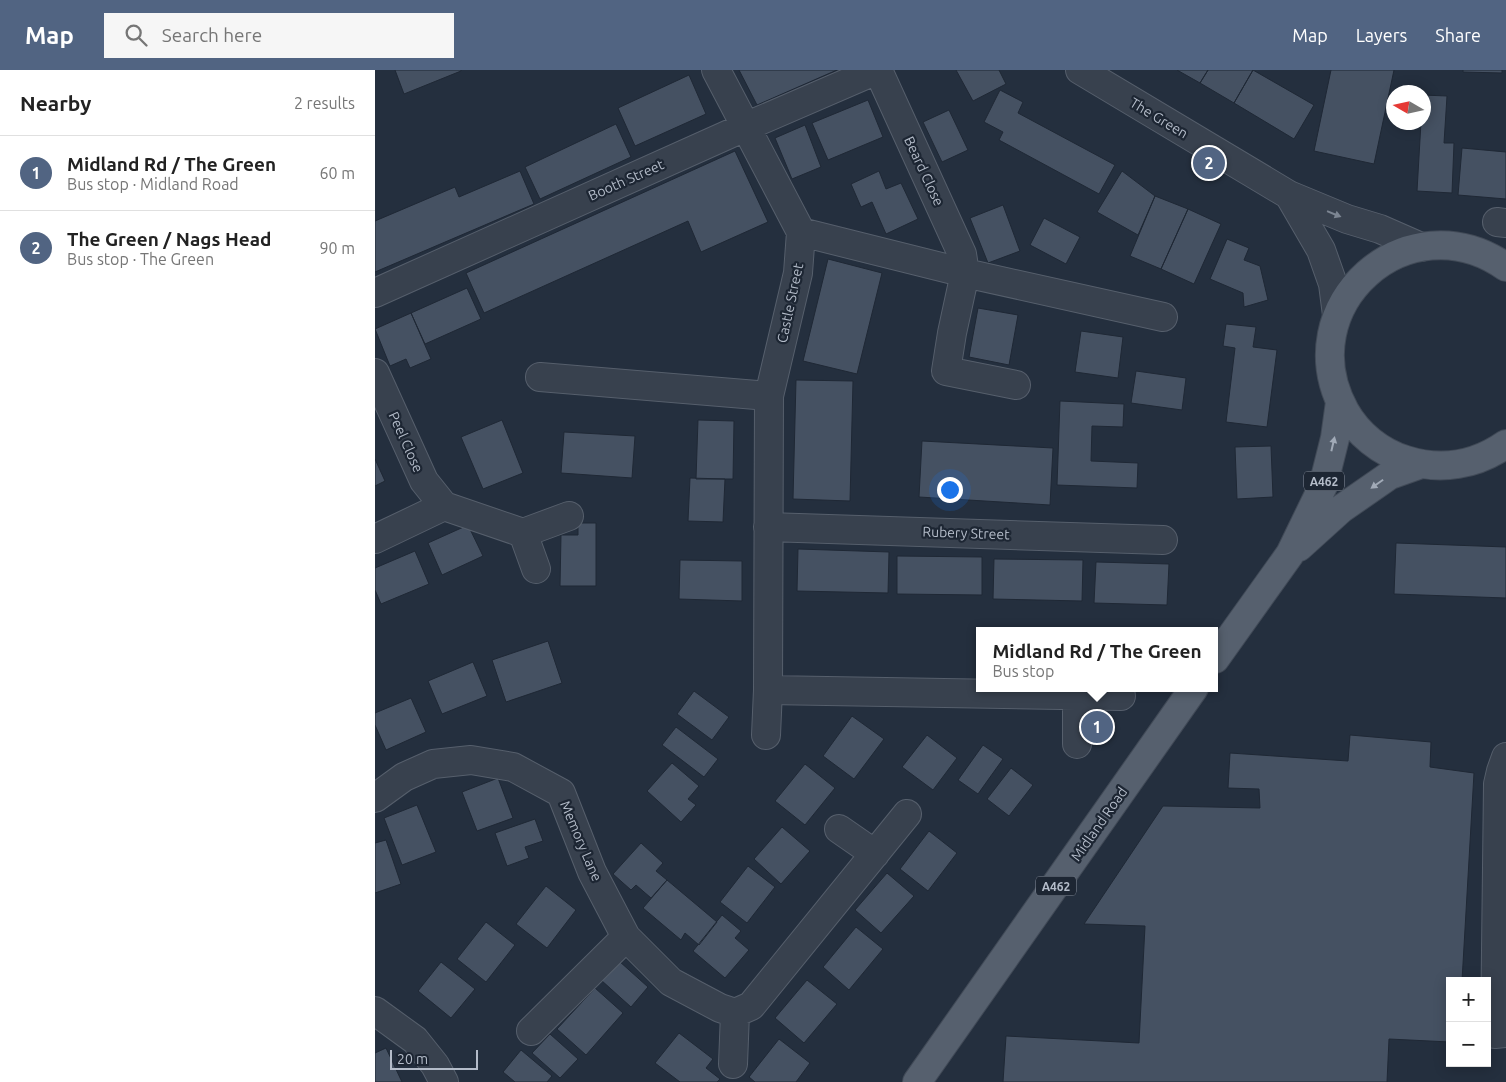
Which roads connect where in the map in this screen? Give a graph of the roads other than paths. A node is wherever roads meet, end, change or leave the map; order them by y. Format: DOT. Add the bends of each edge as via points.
graph roads {
  1 [pos="715,70"];
  2 [pos="877,70"];
  3 [pos="1080,70"];
  4 [pos="745,126"];
  5 [pos="1289,196"];
  6 [pos="801,232"];
  7 [pos="1421,246"];
  8 [pos="1506,267"];
  9 [pos="965,273"];
  10 [pos="375,293"];
  11 [pos="1337,316"];
  12 [pos="1163,318"];
  13 [pos="375,373"];
  14 [pos="540,377"];
  15 [pos="1016,385"];
  16 [pos="769,396"];
  17 [pos="1340,402"];
  18 [pos="1506,444"];
  19 [pos="1421,464"];
  20 [pos="444,506"];
  21 [pos="569,516"];
  22 [pos="768,527"];
  23 [pos="523,533"];
  24 [pos="375,539"];
  25 [pos="1163,540"];
  26 [pos="1290,554"];
  27 [pos="536,568"];
  28 [pos="1218,655"];
  29 [pos="767,690"];
  30 [pos="1191,692"];
  31 [pos="1077,695"];
  32 [pos="1121,696"];
  33 [pos="766,734"];
  34 [pos="1077,744"];
  35 [pos="1506,757"];
  36 [pos="375,798"];
  37 [pos="907,814"];
  38 [pos="839,829"];
  39 [pos="875,854"];
  40 [pos="626,937"];
  41 [pos="375,1011"];
  42 [pos="735,1013"];
  43 [pos="531,1031"];
  44 [pos="1501,1034"];
  45 [pos="733,1064"];
  46 [pos="444,1082"];
  47 [pos="917,1082"];
  1 -- 4 [label="street"];
  2 -- 4 [label="street, Booth Street"];
  2 -- 9 [label="street, Beard Close" via="962,254"];
  3 -- 5 [label="street, The Green"];
  4 -- 6 [label="street"];
  4 -- 10 [label="street, Booth Street"];
  5 -- 7 [label="street, The Green, one-way"];
  5 -- 11 [label="street, The Green" via="1321,250 1333,284"];
  6 -- 9 [label="street"];
  6 -- 16 [label="street, Castle Street" via="798,273"];
  7 -- 8 [label="main road" via="1458,246 1479,252"];
  7 -- 11 [label="main road" via="1379,263 1356,284"];
  9 -- 12 [label="street"];
  9 -- 15 [label="street" via="946,371"];
  11 -- 17 [label="main road" via="1331,340 1330,368"];
  13 -- 20 [label="street, Peel Close" via="424,481"];
  14 -- 16 [label="street"];
  16 -- 22 [label="street, Castle Street"];
  17 -- 19 [label="main road" via="1361,433 1376,445 1395,456"];
  26 -- 17 [label="main road, A462, one-way" via="1323,486"];
  18 -- 19 [label="main road" via="1465,463 1444,466"];
  19 -- 26 [label="main road, A462, one-way" via="1389,475 1341,509"];
  20 -- 23 [label="street"];
  20 -- 24 [label="street"];
  21 -- 23 [label="street"];
  22 -- 25 [label="street, Rubery Street"];
  22 -- 29 [label="street, Castle Street"];
  23 -- 27 [label="street"];
  26 -- 28 [label="main road, A462"];
  29 -- 31 [label="street"];
  29 -- 33 [label="street, Castle Street"];
  30 -- 47 [label="main road, Midland Road / A462"];
  31 -- 32 [label="street"];
  31 -- 34 [label="street"];
  35 -- 44 [label="street" via="1498,784"];
  36 -- 40 [label="street, Memory Lane" via="404,777 433,764 471,760 513,767 545,784 561,793 592,872"];
  37 -- 39 [label="street"];
  38 -- 39 [label="street"];
  39 -- 42 [label="street" via="751,1006"];
  40 -- 42 [label="street, Memory Lane" via="671,982"];
  40 -- 43 [label="street"];
  41 -- 46 [label="street" via="415,1040"];
  42 -- 45 [label="street"];
}
